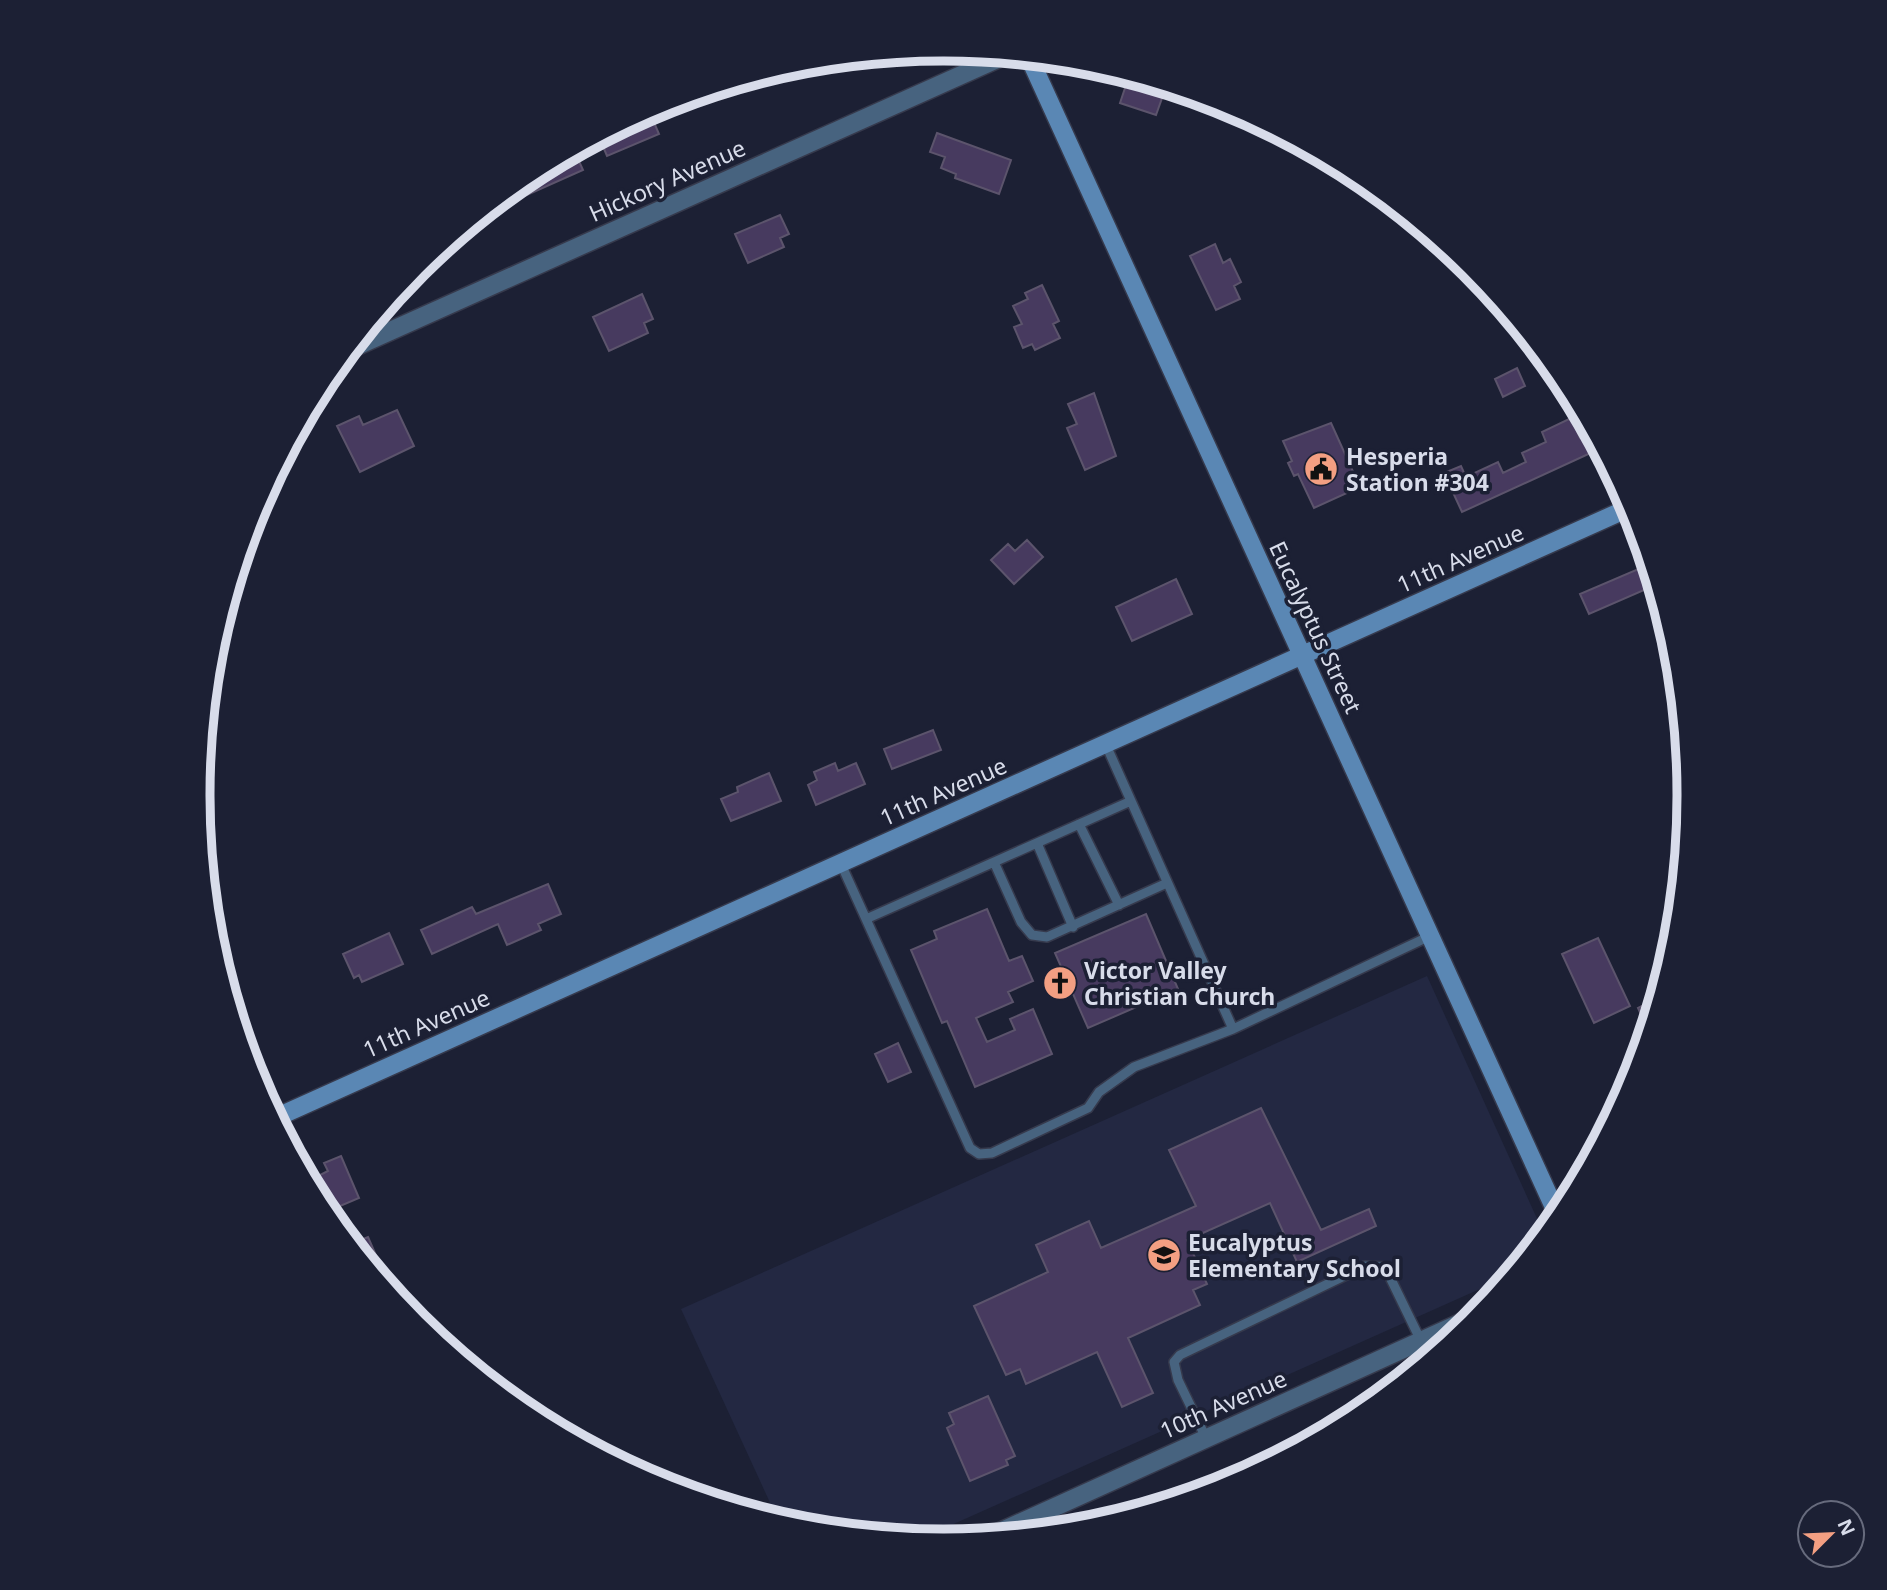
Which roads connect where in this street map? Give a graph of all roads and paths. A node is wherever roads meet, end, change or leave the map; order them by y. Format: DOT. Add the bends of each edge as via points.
graph roads {
  1 [pos="988,63"];
  2 [pos="1034,67"];
  3 [pos="366,342"];
  4 [pos="1620,512"];
  5 [pos="1303,657"];
  6 [pos="1106,745"];
  7 [pos="1131,801"];
  8 [pos="1079,824"];
  9 [pos="1037,843"];
  10 [pos="993,862"];
  11 [pos="841,864"];
  12 [pos="1167,883"];
  13 [pos="1119,905"];
  14 [pos="866,919"];
  15 [pos="1073,927"];
  16 [pos="1430,936"];
  17 [pos="1233,1029"];
  18 [pos="283,1115"];
  19 [pos="1553,1205"];
  20 [pos="1445,1330"];
  21 [pos="1421,1341"];
  22 [pos="1206,1438"];
  23 [pos="1015,1524"];
  1 -- 3 [label="street, Hickory Avenue"];
  2 -- 5 [label="main road, Eucalyptus Street"];
  4 -- 5 [label="main road, 11th Avenue"];
  5 -- 6 [label="main road, 11th Avenue"];
  5 -- 16 [label="main road, Eucalyptus Street"];
  6 -- 7 [label="lane"];
  6 -- 11 [label="main road, 11th Avenue"];
  7 -- 8 [label="lane"];
  7 -- 12 [label="lane"];
  8 -- 9 [label="lane"];
  8 -- 13 [label="lane"];
  9 -- 10 [label="lane"];
  9 -- 15 [label="lane"];
  10 -- 14 [label="lane"];
  10 -- 15 [label="lane" via="1021,922 1032,935 1047,937"];
  11 -- 14 [label="lane"];
  11 -- 18 [label="main road, 11th Avenue"];
  12 -- 13 [label="lane"];
  12 -- 17 [label="lane"];
  13 -- 15 [label="lane"];
  14 -- 17 [label="lane" via="970,1148 979,1154 992,1153 1088,1108 1099,1092 1134,1068"];
  16 -- 17 [label="lane"];
  16 -- 19 [label="main road, Eucalyptus Street"];
  20 -- 21 [label="street, 10th Avenue"];
  21 -- 22 [label="street, 10th Avenue"];
  21 -- 22 [label="lane" via="1385,1267 1365,1266 1180,1355 1174,1362 1178,1380"];
  22 -- 23 [label="street, 10th Avenue"];
}
